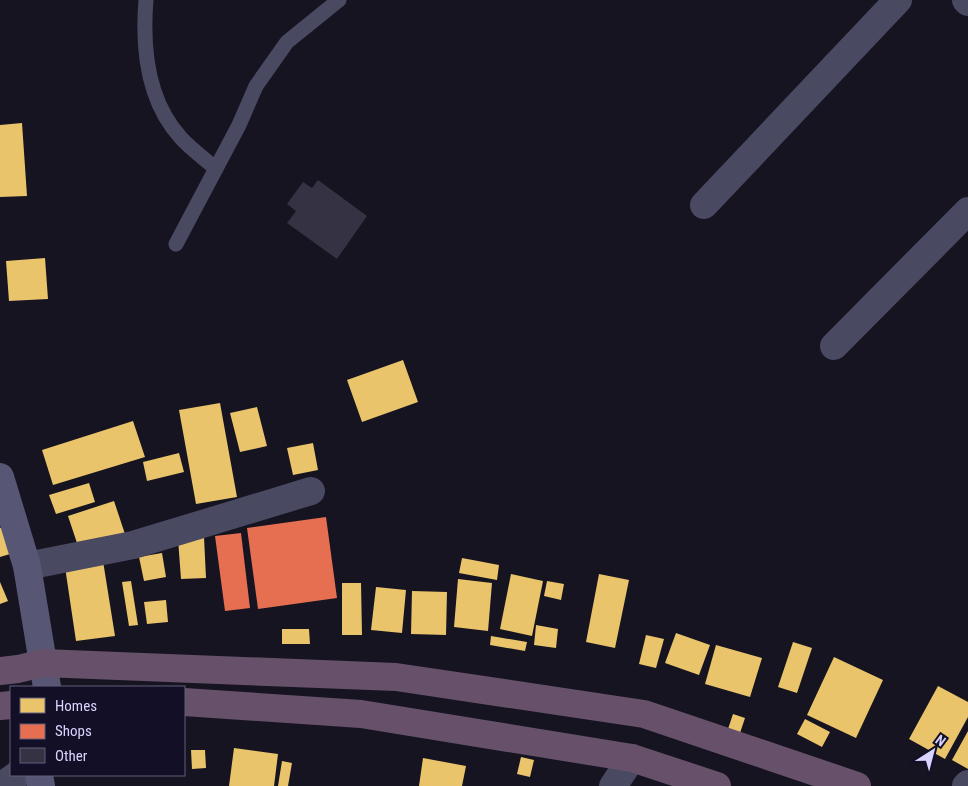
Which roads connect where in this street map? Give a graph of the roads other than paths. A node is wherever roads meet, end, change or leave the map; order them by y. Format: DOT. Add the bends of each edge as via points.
graph roads {
  1 [pos="146,0"];
  2 [pos="339,0"];
  3 [pos="898,0"];
  4 [pos="216,169"];
  5 [pos="704,205"];
  6 [pos="968,210"];
  7 [pos="176,244"];
  8 [pos="834,346"];
  9 [pos="0,477"];
  10 [pos="311,491"];
  11 [pos="27,566"];
  12 [pos="26,676"];
  13 [pos="185,702"];
  14 [pos="632,758"];
  15 [pos="16,776"];
  16 [pos="2,786"];
  17 [pos="613,786"];
  18 [pos="717,786"];
  19 [pos="856,786"];
  1 -- 4 [label="lane" via="148,75 160,108 181,138"];
  2 -- 4 [label="lane" via="287,42 256,86"];
  3 -- 5 [label="street"];
  4 -- 7 [label="lane"];
  6 -- 8 [label="street"];
  9 -- 11 [label="street"];
  10 -- 11 [label="street" via="133,545"];
  11 -- 12 [label="street"];
  12 -- 19 [label="highway" via="396,677 644,714"];
  13 -- 14 [label="highway" via="360,714"];
  14 -- 17 [label="street"];
  14 -- 18 [label="highway"];
  15 -- 16 [label="street"];
}
